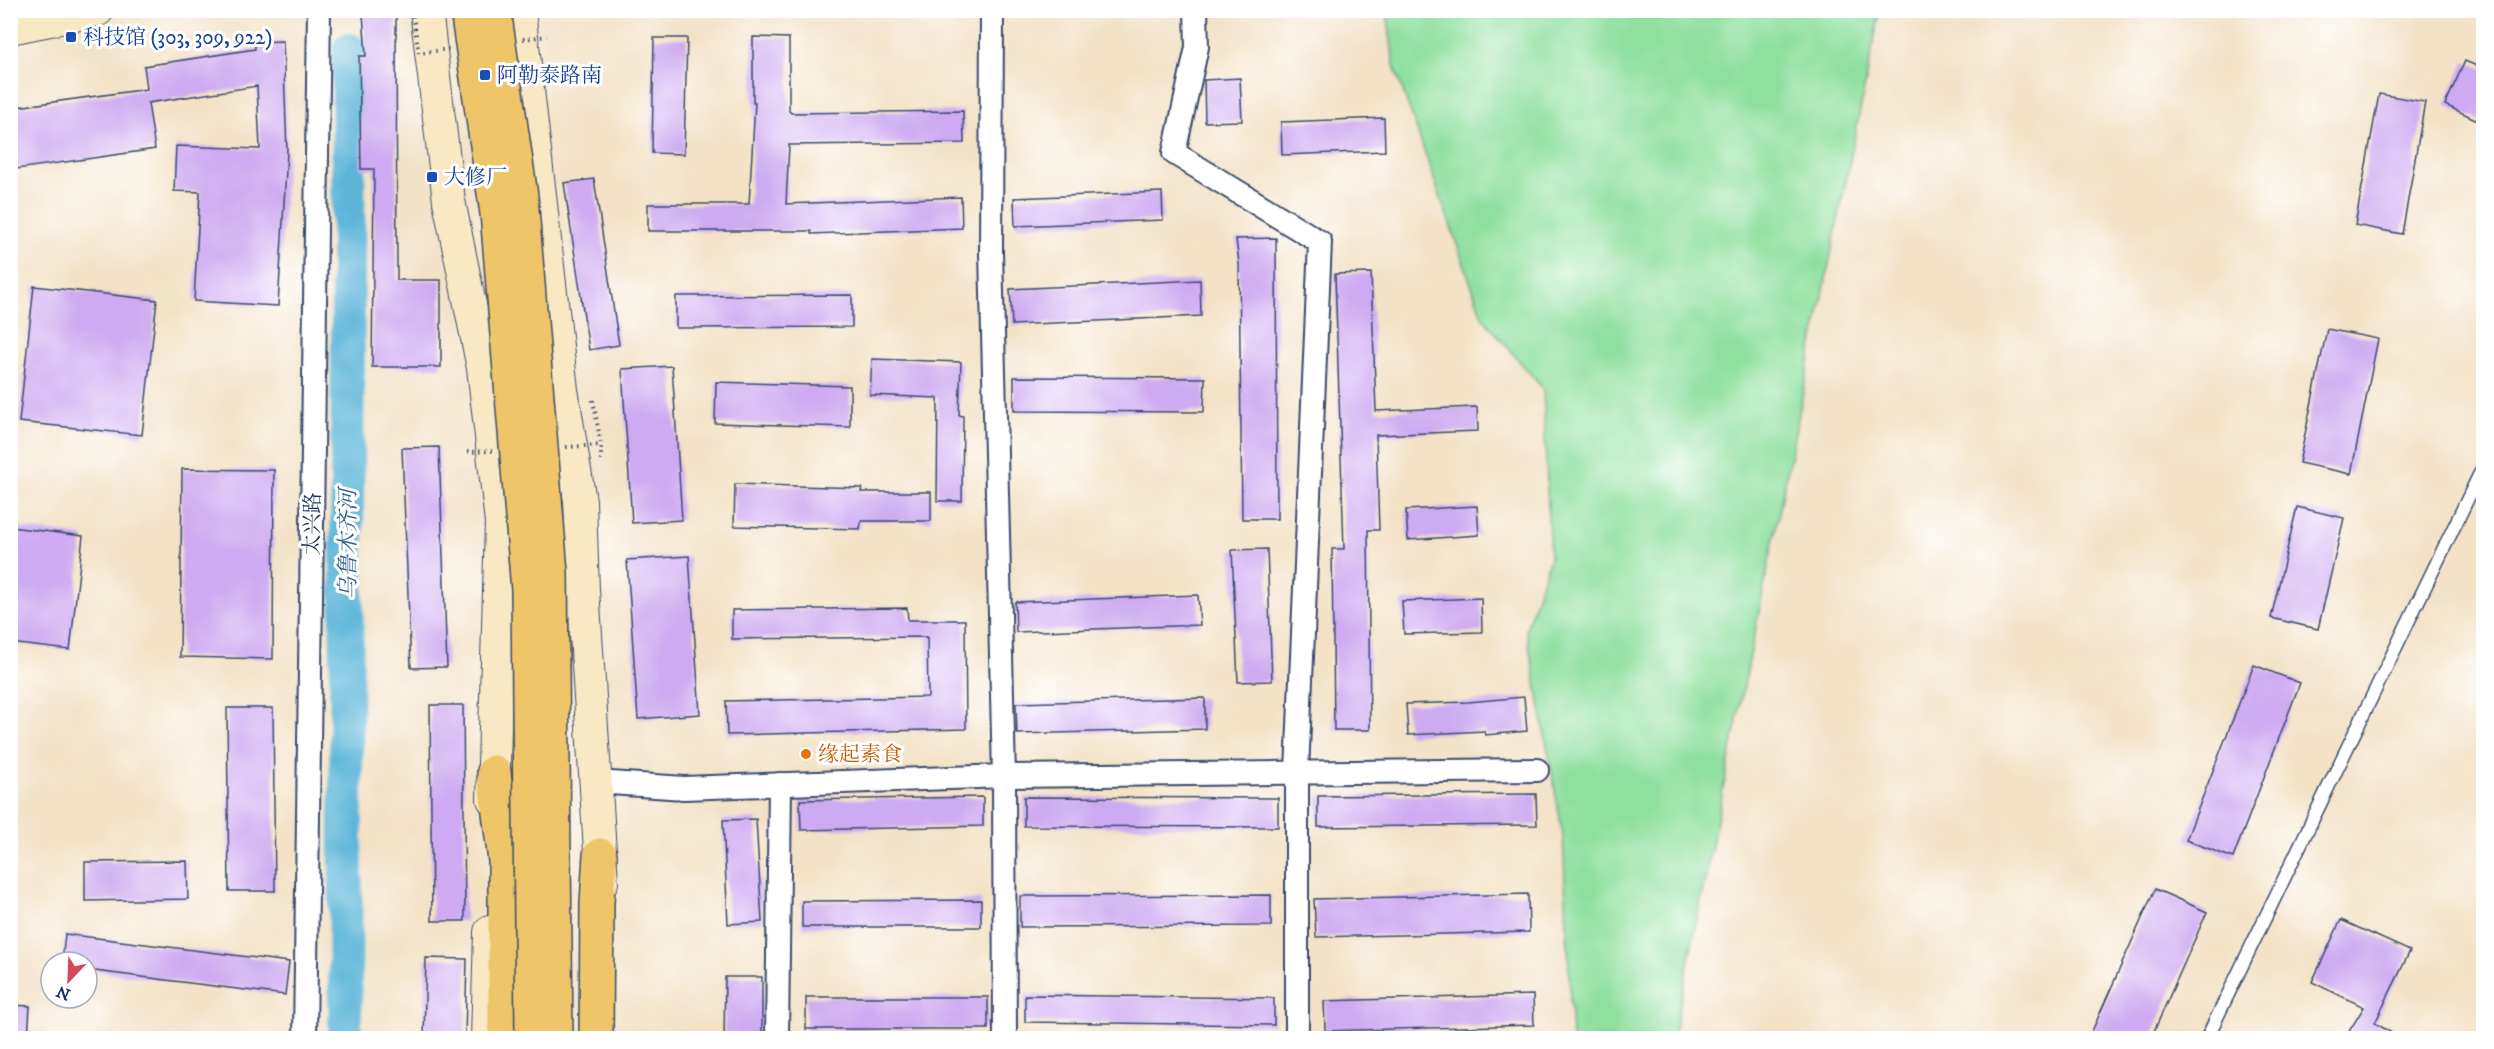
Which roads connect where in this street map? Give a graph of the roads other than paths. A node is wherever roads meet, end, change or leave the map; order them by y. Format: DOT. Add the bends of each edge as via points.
graph roads {
  1 [pos="98,10"];
  2 [pos="319,10"];
  3 [pos="426,10"];
  4 [pos="467,10"];
  5 [pos="494,10"];
  6 [pos="519,10"];
  7 [pos="992,10"];
  8 [pos="1196,10"];
  9 [pos="10,28"];
  10 [pos="2484,465"];
  11 [pos="1537,770"];
  12 [pos="494,772"];
  13 [pos="1297,772"];
  14 [pos="1004,776"];
  15 [pos="597,782"];
  16 [pos="780,784"];
  17 [pos="600,855"];
  18 [pos="305,1038"];
  19 [pos="487,1038"];
  20 [pos="505,1038"];
  21 [pos="532,1038"];
  22 [pos="556,1038"];
  23 [pos="596,1038"];
  24 [pos="606,1038"];
  25 [pos="777,1038"];
  26 [pos="1005,1038"];
  27 [pos="1297,1038"];
  28 [pos="2207,1038"];
  1 -- 9 [label="main road"];
  2 -- 18 [label="street, 太兴路"];
  3 -- 12 [label="main road" via="449,201 483,368 501,522"];
  4 -- 21 [label="highway, bridge" via="497,213 528,590"];
  5 -- 22 [label="highway, bridge" via="521,196 551,573"];
  6 -- 15 [label="main road" via="562,390 580,501"];
  7 -- 14 [label="street" via="992,252"];
  8 -- 13 [label="street" via="1197,47 1174,153 1320,242"];
  10 -- 28 [label="lane"];
  11 -- 13 [label="street"];
  12 -- 19 [label="main road"];
  12 -- 20 [label="highway" via="504,861"];
  13 -- 14 [label="street"];
  13 -- 27 [label="street"];
  14 -- 16 [label="street"];
  14 -- 26 [label="street"];
  15 -- 16 [label="street" via="684,788"];
  15 -- 17 [label="main road"];
  16 -- 25 [label="street"];
  17 -- 23 [label="highway"];
  17 -- 24 [label="main road" via="608,953"];
}
